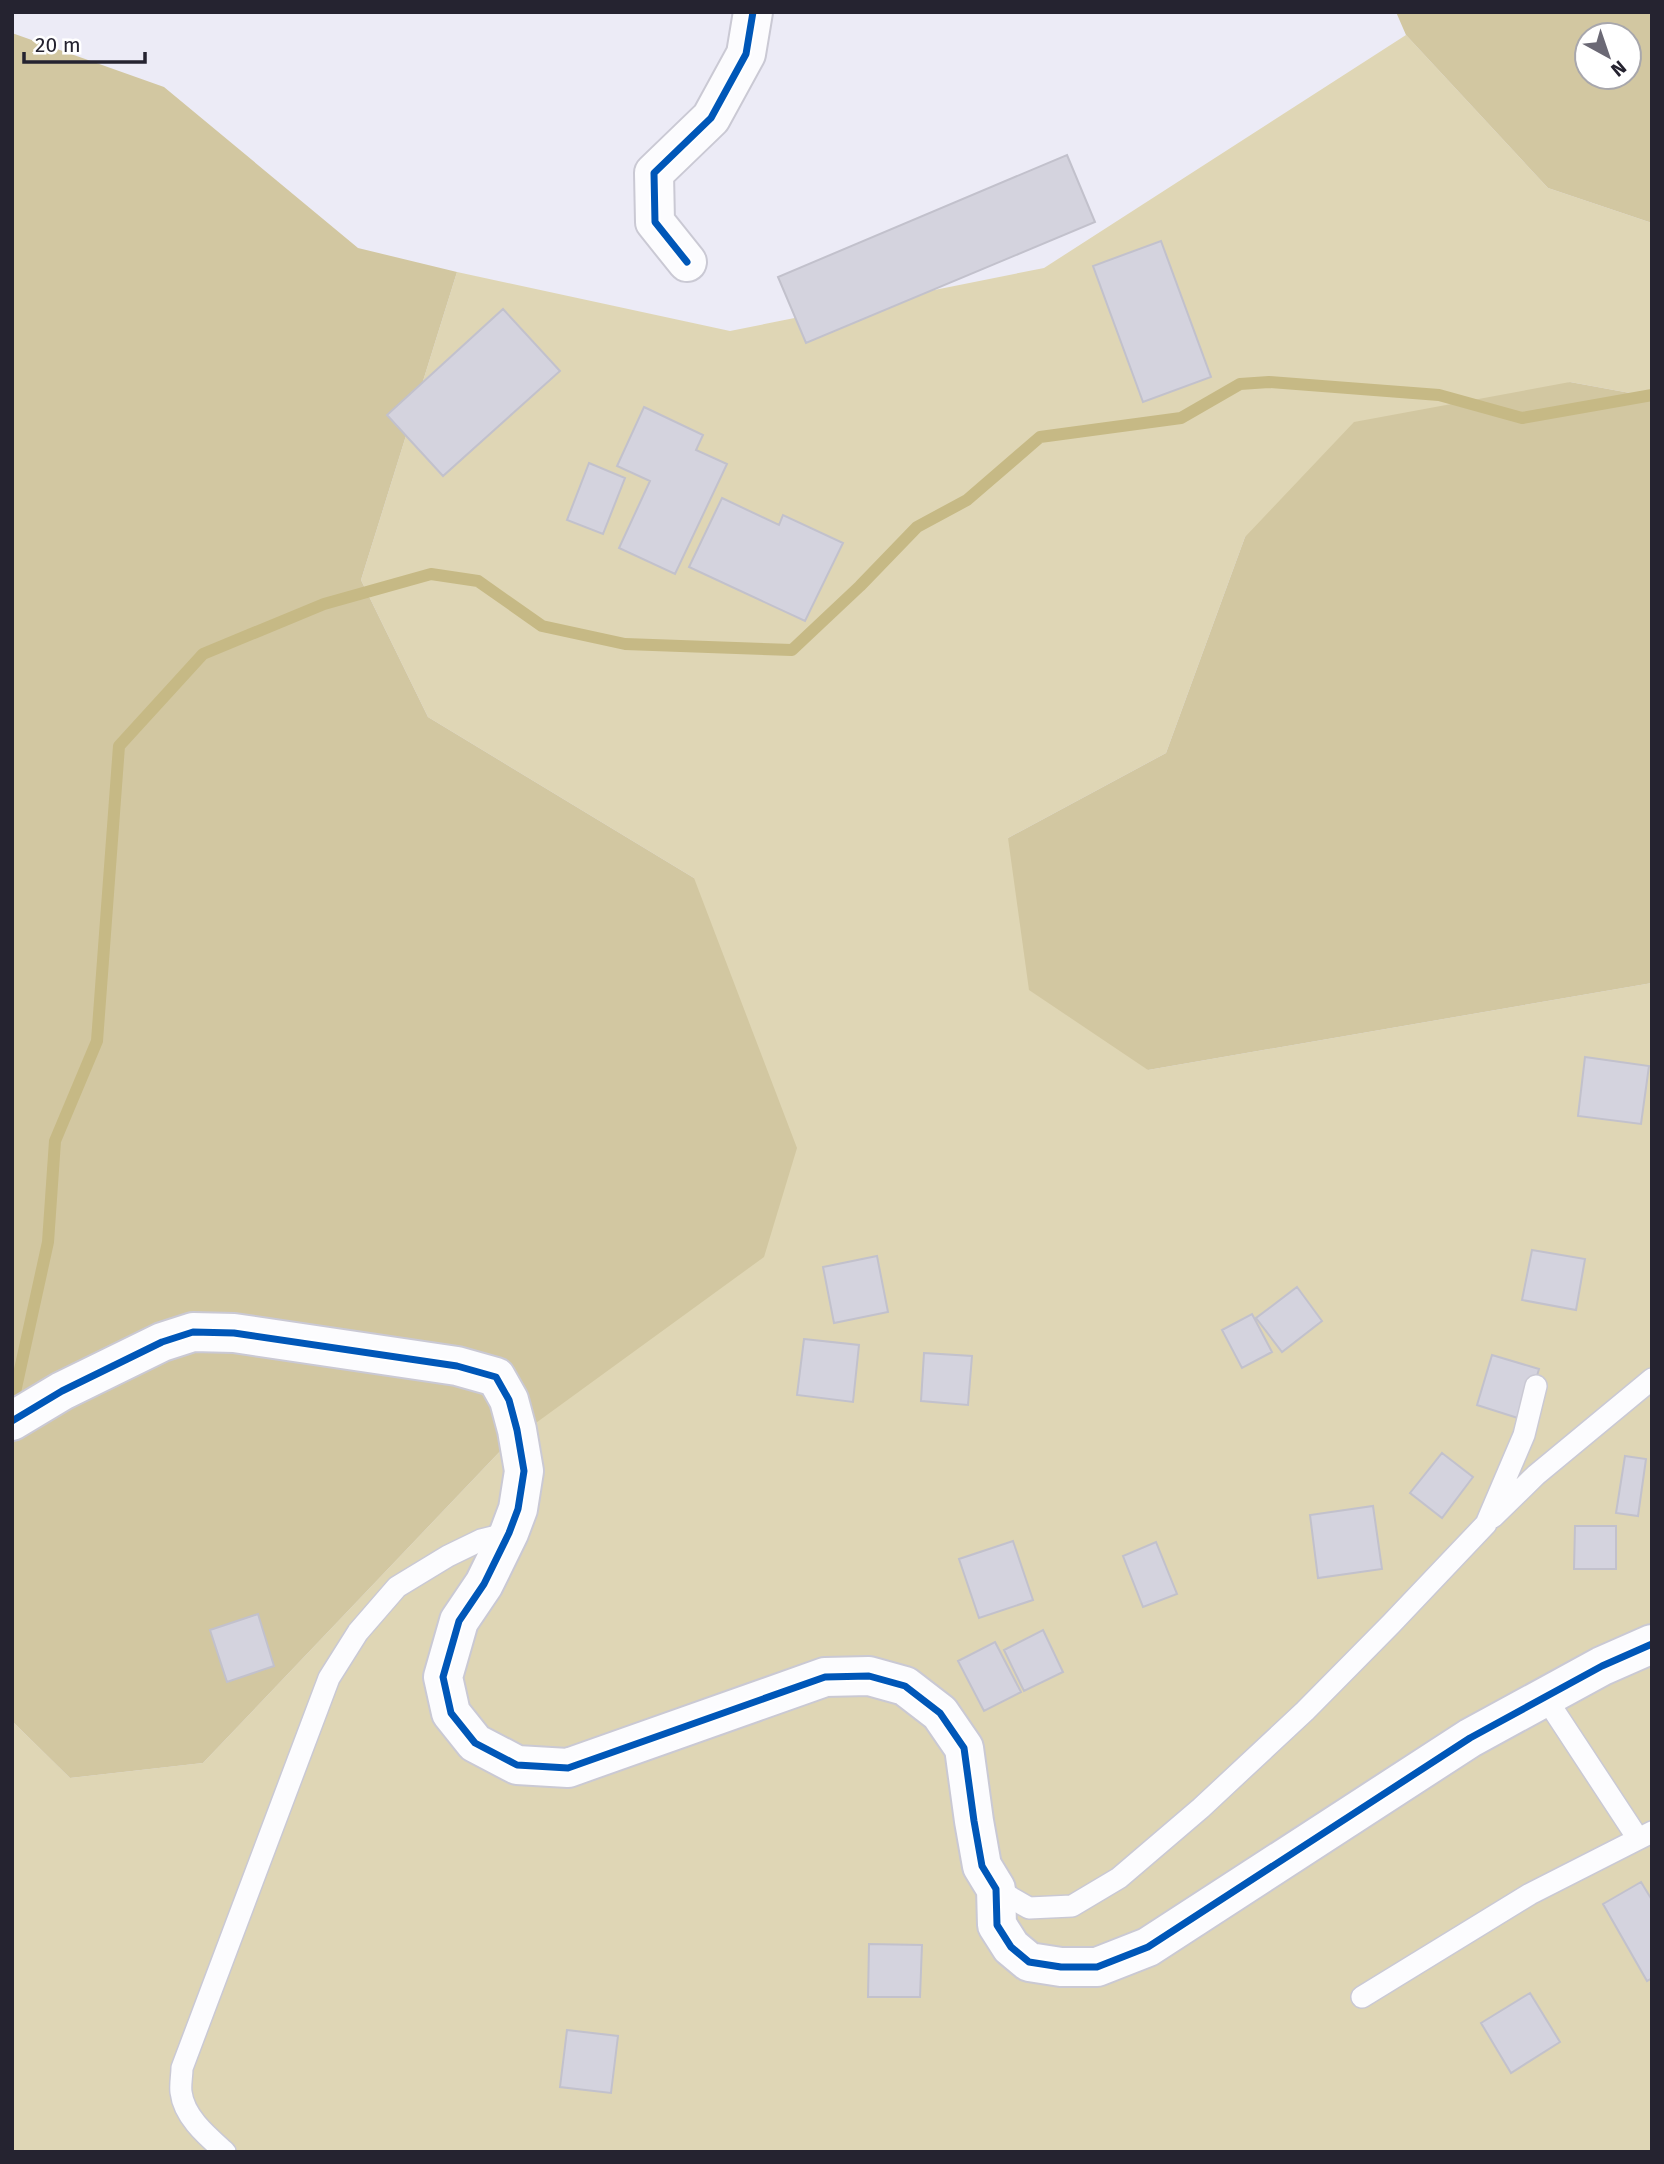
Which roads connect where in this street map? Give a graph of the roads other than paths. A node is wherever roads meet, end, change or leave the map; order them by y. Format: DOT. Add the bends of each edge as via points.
graph roads {
  1 [pos="753,12"];
  2 [pos="687,262"];
  3 [pos="1652,1379"];
  4 [pos="1536,1387"];
  5 [pos="12,1421"];
  6 [pos="1486,1524"];
  7 [pos="509,1533"];
  8 [pos="1652,1644"];
  9 [pos="1545,1697"];
  10 [pos="1645,1834"];
  11 [pos="996,1889"];
  12 [pos="1363,1997"];
  13 [pos="225,2152"];
  1 -- 2 [label="street" via="746,54 711,118 654,173 655,222"];
  3 -- 6 [label="lane" via="1536,1475"];
  4 -- 6 [label="lane" via="1524,1435"];
  5 -- 7 [label="street" via="62,1391 162,1342 193,1332 234,1332 457,1366 496,1377 509,1400 524,1471"];
  6 -- 11 [label="lane" via="1305,1710 1119,1878 1072,1906 1030,1908"];
  7 -- 11 [label="street" via="459,1622 443,1677 451,1713 475,1743 517,1765 568,1768 825,1677 869,1676 905,1686 940,1713 964,1748 982,1866"];
  7 -- 13 [label="lane" via="481,1539 397,1587 358,1632 329,1678 182,2068 181,2093 189,2113"];
  8 -- 9 [label="street"];
  9 -- 10 [label="lane"];
  9 -- 11 [label="street" via="1470,1738 1148,1947 1097,1967 1061,1968 1029,1962 1011,1947 997,1924"];
  10 -- 12 [label="lane" via="1530,1894"];
}
